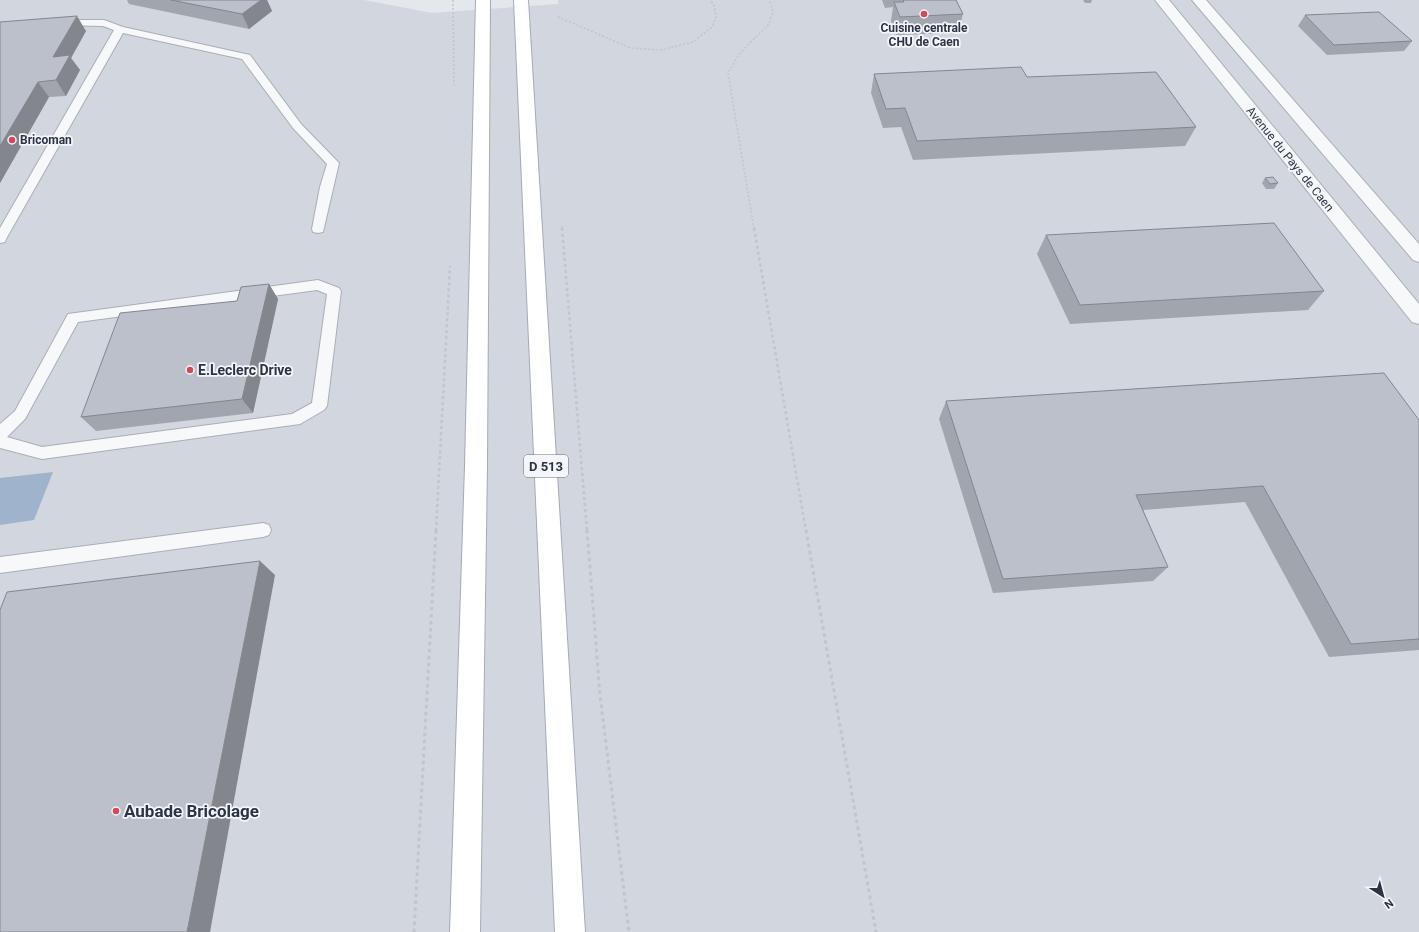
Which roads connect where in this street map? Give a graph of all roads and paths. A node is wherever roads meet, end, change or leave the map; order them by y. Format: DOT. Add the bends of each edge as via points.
graph roads {
  1 [pos="453,0"];
  2 [pos="483,0"];
  3 [pos="521,0"];
  4 [pos="710,0"];
  5 [pos="769,0"];
  6 [pos="1162,0"];
  7 [pos="1199,0"];
  8 [pos="558,17"];
  9 [pos="45,23"];
  10 [pos="120,29"];
  11 [pos="455,88"];
  12 [pos="561,219"];
  13 [pos="318,229"];
  14 [pos="0,239"];
  15 [pos="1419,256"];
  16 [pos="450,262"];
  17 [pos="1419,317"];
  18 [pos="0,434"];
  19 [pos="0,442"];
  20 [pos="263,530"];
  21 [pos="0,566"];
  22 [pos="414,932"];
  23 [pos="465,932"];
  24 [pos="570,932"];
  25 [pos="629,932"];
  26 [pos="876,932"];
  1 -- 11 [label="path"];
  2 -- 23 [label="main road" via="475,570"];
  3 -- 24 [label="main road, D 513"];
  4 -- 8 [label="path" via="714,5 716,17 712,27 693,42 662,50 631,48"];
  5 -- 26 [label="path" via="773,11 769,24 740,53 728,73"];
  6 -- 17 [label="street, Avenue du Pays de Caen"];
  7 -- 15 [label="street"];
  9 -- 10 [label="lane" via="104,23"];
  10 -- 13 [label="lane" via="246,57 284,111 315,148 333,164"];
  10 -- 14 [label="lane"];
  12 -- 25 [label="path" via="600,695"];
  16 -- 22 [label="path"];
  18 -- 19 [label="lane" via="20,415 73,318 318,285 334,291 319,406 295,420 42,453"];
  20 -- 21 [label="lane"];
}
